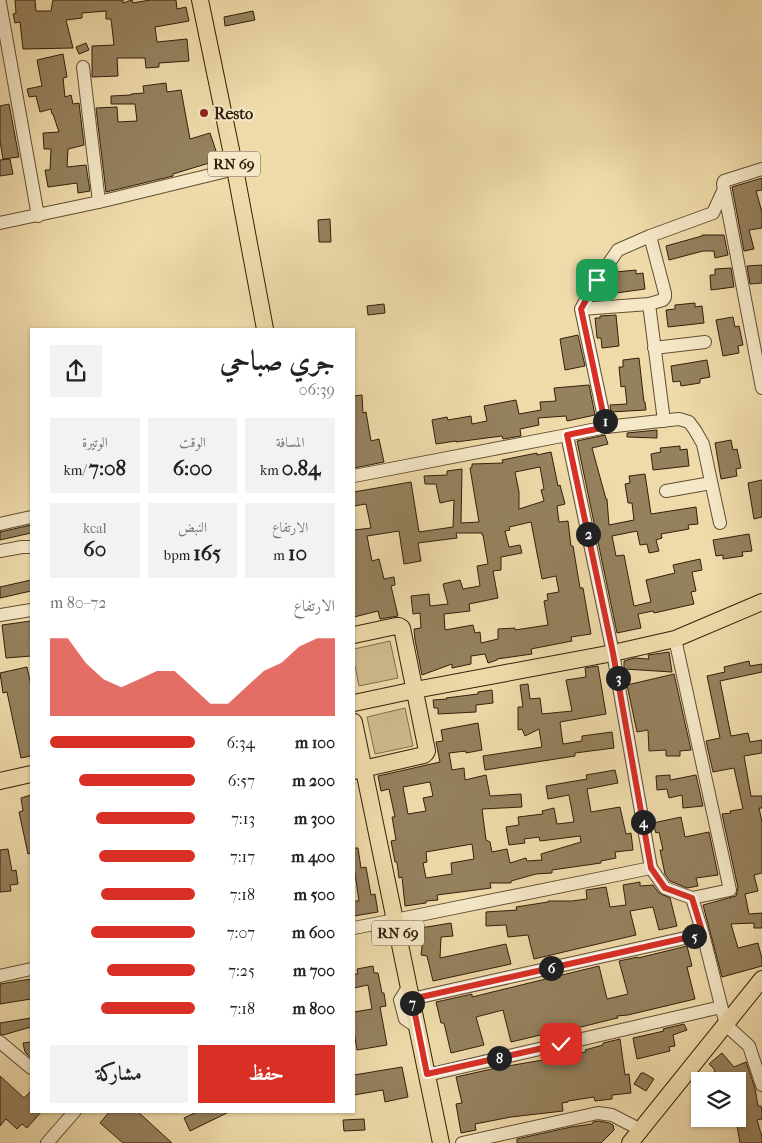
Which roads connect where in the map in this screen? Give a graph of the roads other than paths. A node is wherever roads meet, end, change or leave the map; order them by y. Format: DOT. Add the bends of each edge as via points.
graph roads {
  1 [pos="200,0"];
  2 [pos="0,3"];
  3 [pos="82,67"];
  4 [pos="235,169"];
  5 [pos="762,169"];
  6 [pos="724,189"];
  7 [pos="99,202"];
  8 [pos="38,216"];
  9 [pos="0,223"];
  10 [pos="650,236"];
  11 [pos="648,304"];
  12 [pos="581,309"];
  13 [pos="266,328"];
  14 [pos="705,342"];
  15 [pos="654,348"];
  16 [pos="762,388"];
  17 [pos="664,421"];
  18 [pos="606,427"];
  19 [pos="567,435"];
  20 [pos="355,476"];
  21 [pos="711,483"];
  22 [pos="666,491"];
  23 [pos="30,518"];
  24 [pos="720,523"];
  25 [pos="0,524"];
  26 [pos="30,548"];
  27 [pos="0,551"];
  28 [pos="762,602"];
  29 [pos="30,610"];
  30 [pos="0,615"];
  31 [pos="355,635"];
  32 [pos="676,639"];
  33 [pos="613,653"];
  34 [pos="415,690"];
  35 [pos="355,703"];
  36 [pos="355,732"];
  37 [pos="359,770"];
  38 [pos="30,774"];
  39 [pos="0,781"];
  40 [pos="651,868"];
  41 [pos="692,898"];
  42 [pos="395,920"];
  43 [pos="355,928"];
  44 [pos="703,934"];
  45 [pos="30,969"];
  46 [pos="0,976"];
  47 [pos="762,979"];
  48 [pos="410,992"];
  49 [pos="721,1007"];
  50 [pos="726,1025"];
  51 [pos="0,1042"];
  52 [pos="30,1067"];
  53 [pos="427,1074"];
  54 [pos="762,1085"];
  55 [pos="69,1114"];
  56 [pos="640,1130"];
  57 [pos="47,1143"];
  58 [pos="441,1143"];
  59 [pos="462,1143"];
  60 [pos="630,1143"];
  1 -- 4 [label="main road, RN 69"];
  2 -- 8 [label="street"];
  3 -- 7 [label="street"];
  4 -- 7 [label="street"];
  4 -- 13 [label="main road, RN 69"];
  5 -- 6 [label="street" via="724,181"];
  6 -- 10 [label="street" via="713,213"];
  6 -- 16 [label="street"];
  7 -- 8 [label="street"];
  8 -- 9 [label="street"];
  10 -- 11 [label="street" via="665,297"];
  10 -- 12 [label="street" via="618,250"];
  11 -- 12 [label="street"];
  11 -- 15 [label="street"];
  12 -- 18 [label="street"];
  14 -- 15 [label="street"];
  15 -- 17 [label="street"];
  17 -- 18 [label="street"];
  17 -- 21 [label="street" via="679,419 689,422 696,430"];
  18 -- 19 [label="street"];
  19 -- 20 [label="street"];
  19 -- 33 [label="street"];
  21 -- 22 [label="street"];
  21 -- 24 [label="street"];
  23 -- 25 [label="street"];
  26 -- 27 [label="street"];
  28 -- 32 [label="main road"];
  29 -- 30 [label="street"];
  31 -- 34 [label="main road" via="396,626 402,628"];
  32 -- 33 [label="main road"];
  32 -- 41 [label="street" via="730,890"];
  33 -- 34 [label="main road"];
  33 -- 40 [label="street"];
  34 -- 35 [label="main road"];
  34 -- 37 [label="main road" via="426,753"];
  36 -- 37 [label="main road, RN 69"];
  37 -- 42 [label="main road, RN 69"];
  38 -- 39 [label="main road"];
  40 -- 41 [label="street" via="665,888"];
  40 -- 42 [label="street"];
  41 -- 44 [label="street"];
  42 -- 43 [label="street"];
  42 -- 48 [label="main road, RN 69"];
  44 -- 48 [label="street"];
  44 -- 49 [label="street"];
  45 -- 46 [label="street"];
  47 -- 50 [label="main road"];
  48 -- 53 [label="main road, RN 69"];
  49 -- 50 [label="street"];
  49 -- 53 [label="street"];
  50 -- 54 [label="street" via="749,1046"];
  50 -- 56 [label="main road"];
  51 -- 52 [label="street"];
  53 -- 58 [label="main road, RN 69"];
  55 -- 57 [label="street"];
  56 -- 59 [label="street" via="612,1115 598,1113"];
  56 -- 60 [label="main road"];
}
